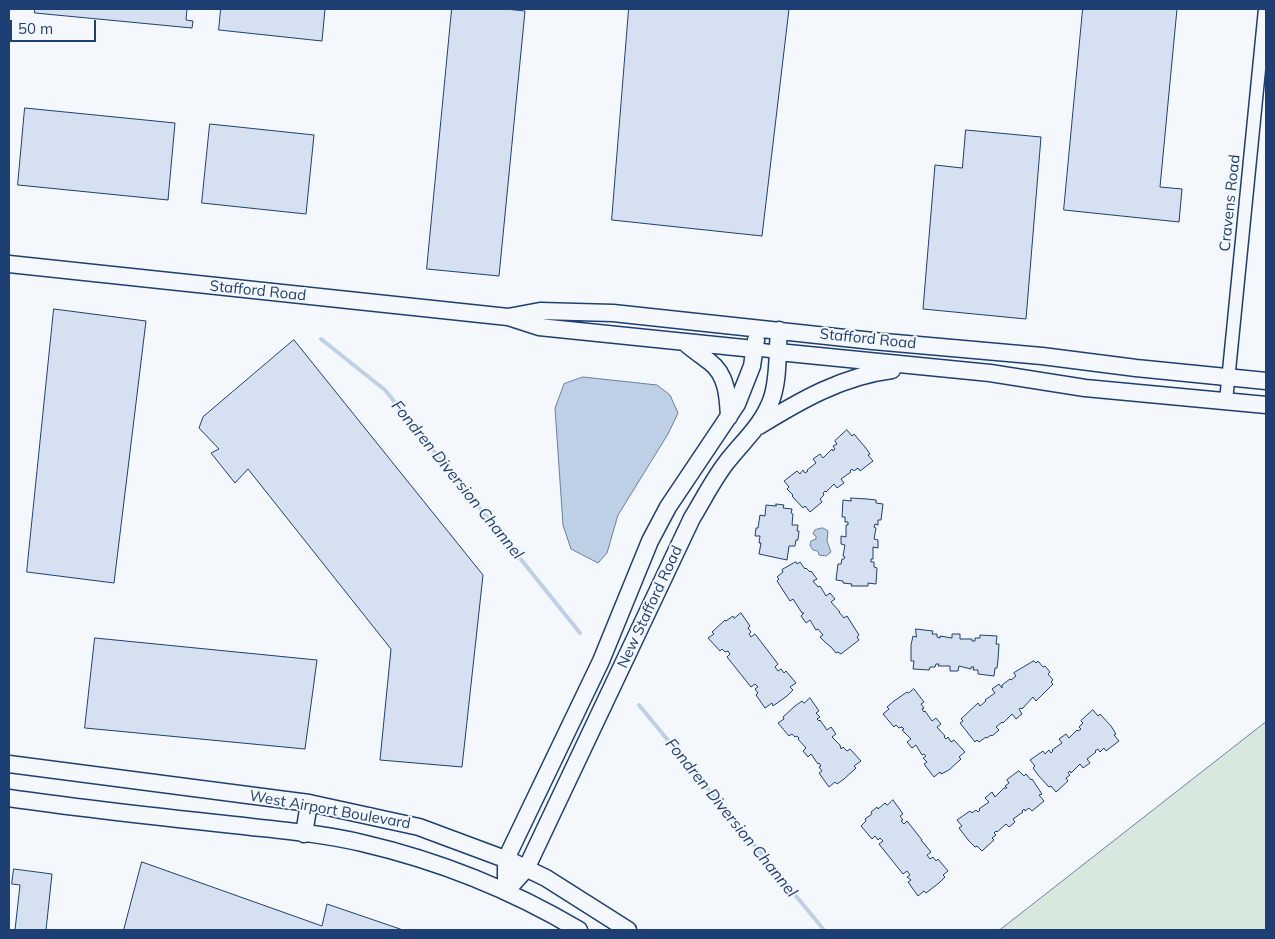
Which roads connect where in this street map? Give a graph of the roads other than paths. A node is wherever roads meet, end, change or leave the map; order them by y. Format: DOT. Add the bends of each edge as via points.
graph roads {
  1 [pos="1265,9"];
  2 [pos="1264,46"];
  3 [pos="9,264"];
  4 [pos="508,317"];
  5 [pos="758,327"];
  6 [pos="779,330"];
  7 [pos="684,342"];
  8 [pos="754,349"];
  9 [pos="778,352"];
  10 [pos="919,366"];
  11 [pos="1229,377"];
  12 [pos="1266,381"];
  13 [pos="1226,401"];
  14 [pos="1266,405"];
  15 [pos="730,417"];
  16 [pos="758,427"];
  17 [pos="668,507"];
  18 [pos="692,518"];
  19 [pos="14,763"];
  20 [pos="9,798"];
  21 [pos="309,804"];
  22 [pos="304,834"];
  23 [pos="506,860"];
  24 [pos="526,868"];
  25 [pos="506,891"];
  26 [pos="579,930"];
  27 [pos="628,930"];
  1 -- 2 [label="street, Cravens Road"];
  2 -- 11 [label="street, Cravens Road"];
  3 -- 4 [label="main road, Stafford Road"];
  4 -- 5 [label="main road, Stafford Road" via="540,311 614,313"];
  4 -- 7 [label="main road, Stafford Road" via="539,327"];
  5 -- 6 [label="main road, Stafford Road"];
  5 -- 8 [label="main road, New Stafford Road"];
  6 -- 9 [label="main road, New Stafford Road"];
  6 -- 11 [label="main road, Stafford Road"];
  7 -- 8 [label="main road, Stafford Road"];
  7 -- 15 [label="main road" via="719,372 725,382"];
  8 -- 9 [label="street"];
  8 -- 15 [label="main road, New Stafford Road" via="752,366"];
  9 -- 10 [label="main road, Stafford Road"];
  9 -- 16 [label="main road, New Stafford Road" via="772,398"];
  10 -- 13 [label="main road, Stafford Road" via="1085,388"];
  10 -- 16 [label="main road" via="870,373 837,384 815,393"];
  11 -- 12 [label="main road, Stafford Road"];
  11 -- 13 [label="street, Cravens Road"];
  13 -- 14 [label="main road"];
  15 -- 17 [label="main road, New Stafford Road"];
  16 -- 18 [label="main road, New Stafford Road" via="725,464"];
  17 -- 18 [label="main road"];
  17 -- 23 [label="main road, New Stafford Road" via="650,541 601,661"];
  18 -- 24 [label="main road, New Stafford Road"];
  19 -- 21 [label="main road, West Airport Boulevard"];
  20 -- 22 [label="main road, West Airport Boulevard"];
  21 -- 22 [label="main road"];
  21 -- 23 [label="main road, West Airport Boulevard" via="419,827"];
  22 -- 25 [label="main road, West Airport Boulevard" via="360,842 417,857"];
  23 -- 24 [label="main road, West Airport Boulevard"];
  23 -- 25 [label="main road"];
  24 -- 25 [label="main road, New Stafford Road"];
  24 -- 27 [label="main road, West Airport Boulevard"];
  25 -- 26 [label="main road, West Airport Boulevard"];
}
